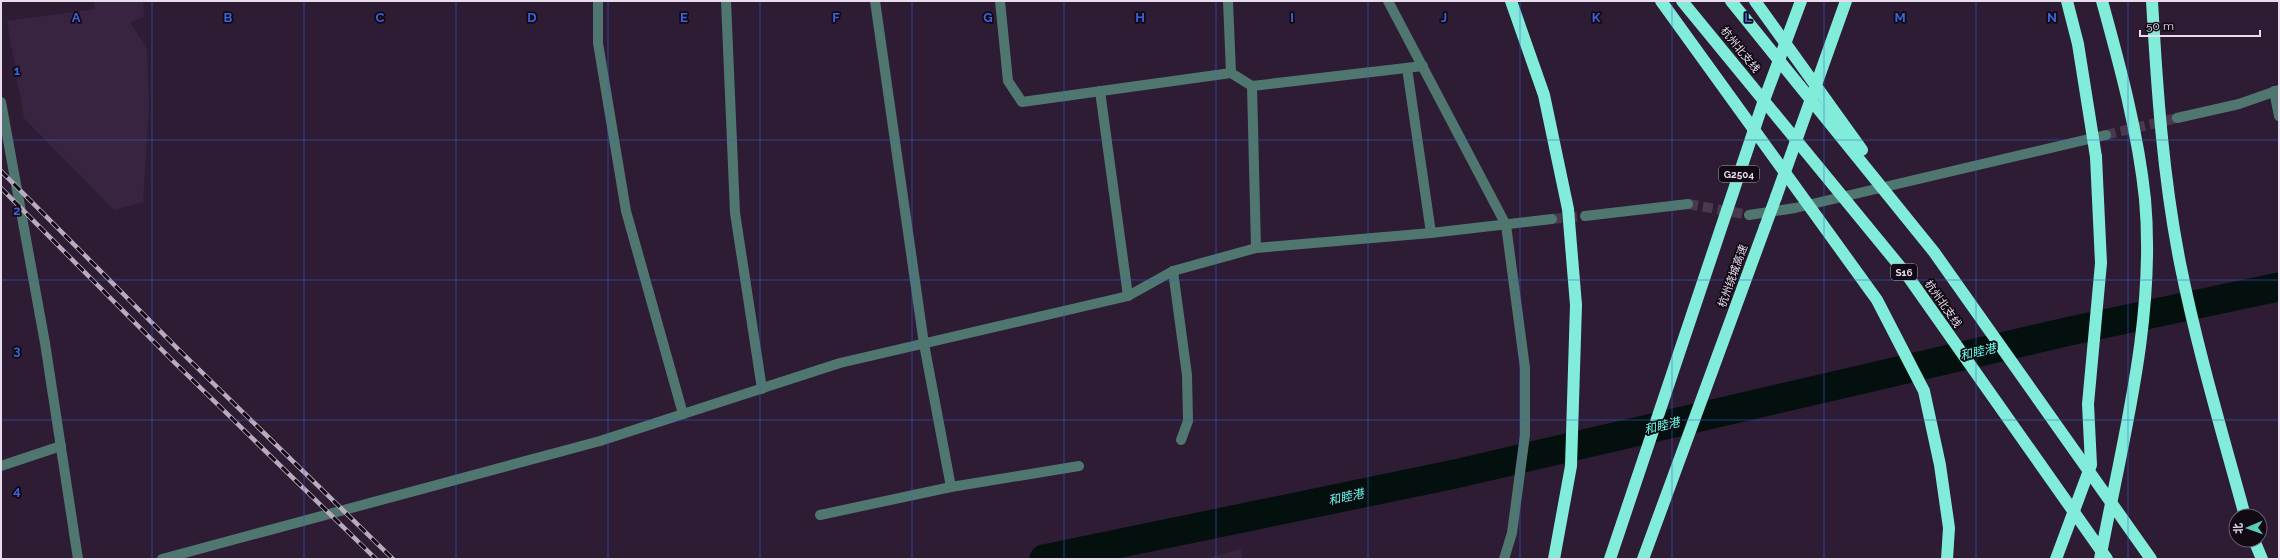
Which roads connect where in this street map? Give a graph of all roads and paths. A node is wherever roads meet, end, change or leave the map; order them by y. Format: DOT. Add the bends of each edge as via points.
graph roads {
  1 [pos="598,1"];
  2 [pos="726,1"];
  3 [pos="875,1"];
  4 [pos="1000,1"];
  5 [pos="1228,1"];
  6 [pos="1388,1"];
  7 [pos="1511,1"];
  8 [pos="1660,1"];
  9 [pos="1682,1"];
  10 [pos="1732,1"];
  11 [pos="1755,1"];
  12 [pos="1846,1"];
  13 [pos="2067,1"];
  14 [pos="2102,1"];
  15 [pos="2152,1"];
  16 [pos="1801,2"];
  17 [pos="1422,66"];
  18 [pos="1407,68"];
  19 [pos="1231,74"];
  20 [pos="1252,86"];
  21 [pos="2277,90"];
  22 [pos="1100,91"];
  23 [pos="1,102"];
  24 [pos="2279,116"];
  25 [pos="2177,118"];
  26 [pos="2106,135"];
  27 [pos="1688,204"];
  28 [pos="1749,215"];
  29 [pos="1585,216"];
  30 [pos="1552,220"];
  31 [pos="1506,224"];
  32 [pos="1431,233"];
  33 [pos="1256,248"];
  34 [pos="1934,252"];
  35 [pos="1173,271"];
  36 [pos="1128,296"];
  37 [pos="924,344"];
  38 [pos="762,388"];
  39 [pos="683,414"];
  40 [pos="1181,440"];
  41 [pos="60,446"];
  42 [pos="1,466"];
  43 [pos="1079,466"];
  44 [pos="951,487"];
  45 [pos="2243,508"];
  46 [pos="820,515"];
  47 [pos="1650,541"];
  48 [pos="2257,548"];
  49 [pos="78,559"];
  50 [pos="162,559"];
  51 [pos="1504,559"];
  52 [pos="1554,559"];
  53 [pos="1610,559"];
  54 [pos="1643,559"];
  55 [pos="1649,559"];
  56 [pos="1947,559"];
  57 [pos="2056,559"];
  58 [pos="2100,559"];
  59 [pos="2107,559"];
  60 [pos="2151,559"];
  61 [pos="2262,559"];
  1 -- 39 [label="street" via="598,43 626,211"];
  2 -- 38 [label="street" via="735,213"];
  3 -- 37 [label="street"];
  4 -- 22 [label="street" via="1008,81 1022,102"];
  5 -- 19 [label="street"];
  6 -- 17 [label="street"];
  7 -- 52 [label="highway" via="1544,95 1568,209 1576,306 1571,466"];
  8 -- 56 [label="highway, bridge" via="1877,300 1924,391 1940,465 1949,528"];
  9 -- 59 [label="highway, 杭州北支线 / S16, bridge" via="1906,275"];
  10 -- 34 [label="highway, bridge"];
  11 -- 34 [label="highway, bridge"];
  12 -- 47 [label="highway, 杭州绕城高速, bridge"];
  13 -- 57 [label="highway, bridge" via="2078,44 2096,157 2102,263 2088,404 2091,465"];
  14 -- 58 [label="highway" via="2128,96 2145,199 2146,252 2144,317"];
  15 -- 45 [label="highway" via="2164,159 2180,263 2203,361"];
  16 -- 53 [label="highway, G2504" via="1763,103"];
  17 -- 18 [label="street"];
  17 -- 31 [label="street"];
  18 -- 20 [label="street"];
  18 -- 32 [label="street"];
  19 -- 20 [label="street"];
  19 -- 22 [label="street"];
  20 -- 33 [label="street"];
  21 -- 24 [label="street"];
  21 -- 25 [label="street" via="2239,104"];
  22 -- 36 [label="street"];
  23 -- 41 [label="street"];
  26 -- 28 [label="street" via="1795,208"];
  27 -- 29 [label="street"];
  30 -- 31 [label="street"];
  31 -- 32 [label="street"];
  31 -- 51 [label="street" via="1525,368 1525,435 1512,533"];
  32 -- 33 [label="street"];
  33 -- 35 [label="street"];
  34 -- 60 [label="highway, bridge"];
  35 -- 36 [label="street"];
  35 -- 40 [label="street" via="1188,375 1188,421"];
  36 -- 37 [label="street"];
  37 -- 38 [label="street" via="840,364"];
  37 -- 44 [label="street"];
  38 -- 39 [label="street"];
  39 -- 50 [label="street" via="600,441"];
  41 -- 42 [label="street"];
  41 -- 49 [label="street"];
  43 -- 44 [label="street"];
  44 -- 46 [label="street"];
  47 -- 54 [label="highway, 杭州绕城高速"];
  47 -- 55 [label="highway"];
  48 -- 61 [label="highway"];
}
